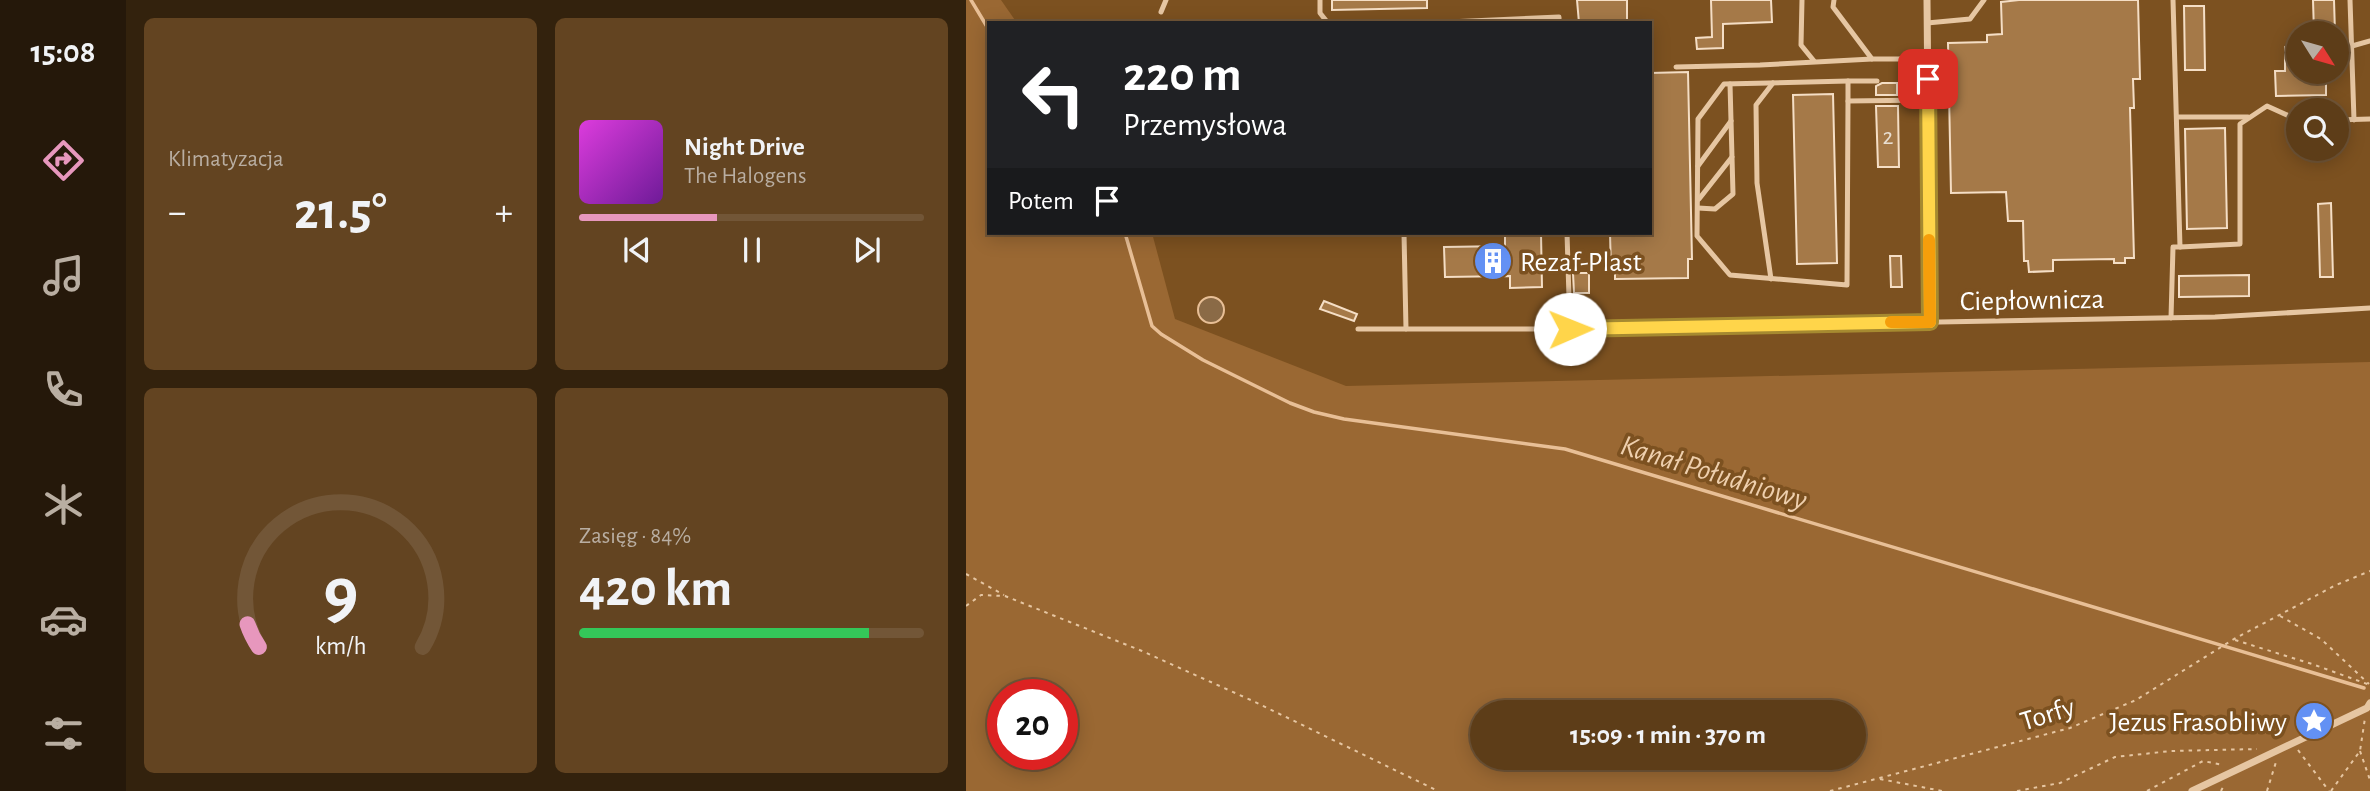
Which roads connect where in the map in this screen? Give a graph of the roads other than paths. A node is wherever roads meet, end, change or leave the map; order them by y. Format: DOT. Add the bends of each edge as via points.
graph roads {
  1 [pos="1166,0"];
  2 [pos="1320,0"];
  3 [pos="1802,0"];
  4 [pos="1833,0"];
  5 [pos="1927,0"];
  6 [pos="1984,0"];
  7 [pos="2173,0"];
  8 [pos="2350,0"];
  9 [pos="1161,12"];
  10 [pos="1326,21"];
  11 [pos="1470,21"];
  12 [pos="1559,21"];
  13 [pos="1927,23"];
  14 [pos="2370,41"];
  15 [pos="2352,46"];
  16 [pos="1871,59"];
  17 [pos="1928,59"];
  18 [pos="1814,61"];
  19 [pos="1676,67"];
  20 [pos="1877,80"];
  21 [pos="1847,81"];
  22 [pos="1773,83"];
  23 [pos="1730,84"];
  24 [pos="1928,100"];
  25 [pos="1848,101"];
  26 [pos="2286,115"];
  27 [pos="2178,117"];
  28 [pos="2248,117"];
  29 [pos="2370,119"];
  30 [pos="2349,120"];
  31 [pos="2354,120"];
  32 [pos="1731,121"];
  33 [pos="1732,157"];
  34 [pos="1698,166"];
  35 [pos="1698,200"];
  36 [pos="1698,208"];
  37 [pos="1404,235"];
  38 [pos="1567,235"];
  39 [pos="2180,247"];
  40 [pos="1771,279"];
  41 [pos="2370,308"];
  42 [pos="2171,318"];
  43 [pos="1930,322"];
  44 [pos="1358,329"];
  45 [pos="1406,329"];
  46 [pos="1570,329"];
  47 [pos="2369,705"];
  48 [pos="2192,791"];
  1 -- 9 [label="lane"];
  2 -- 10 [label="lane" via="1320,13"];
  3 -- 18 [label="lane" via="1801,45"];
  4 -- 16 [label="lane" via="1832,8"];
  5 -- 13 [label="street"];
  6 -- 13 [label="lane" via="1970,19"];
  7 -- 27 [label="lane"];
  8 -- 15 [label="lane"];
  11 -- 12 [label="lane" via="1559,17"];
  13 -- 17 [label="street"];
  14 -- 15 [label="lane"];
  15 -- 31 [label="lane"];
  16 -- 17 [label="lane"];
  16 -- 18 [label="lane"];
  17 -- 24 [label="street"];
  18 -- 19 [label="lane"];
  20 -- 21 [label="lane"];
  21 -- 22 [label="lane"];
  21 -- 25 [label="lane"];
  22 -- 23 [label="lane"];
  22 -- 40 [label="lane" via="1756,105 1757,183"];
  23 -- 32 [label="lane"];
  23 -- 34 [label="lane" via="1724,84 1699,119"];
  24 -- 25 [label="lane"];
  24 -- 43 [label="street"];
  25 -- 40 [label="lane" via="1847,285"];
  26 -- 28 [label="lane" via="2267,106"];
  27 -- 28 [label="lane"];
  27 -- 39 [label="lane"];
  28 -- 39 [label="lane" via="2240,124 2240,244"];
  29 -- 31 [label="lane"];
  30 -- 31 [label="lane"];
  32 -- 33 [label="lane"];
  32 -- 34 [label="lane"];
  33 -- 35 [label="lane"];
  33 -- 36 [label="lane" via="1733,194 1715,209"];
  34 -- 35 [label="lane"];
  35 -- 36 [label="lane"];
  36 -- 40 [label="lane" via="1697,236 1730,275"];
  37 -- 45 [label="lane"];
  38 -- 46 [label="lane"];
  39 -- 42 [label="lane" via="2173,247"];
  41 -- 42 [label="lane, Ciepłownicza"];
  42 -- 43 [label="lane, Ciepłownicza"];
  43 -- 46 [label="lane, Ciepłownicza"];
  44 -- 45 [label="lane, Ciepłownicza"];
  45 -- 46 [label="lane, Ciepłownicza"];
  47 -- 48 [label="street"];
}
